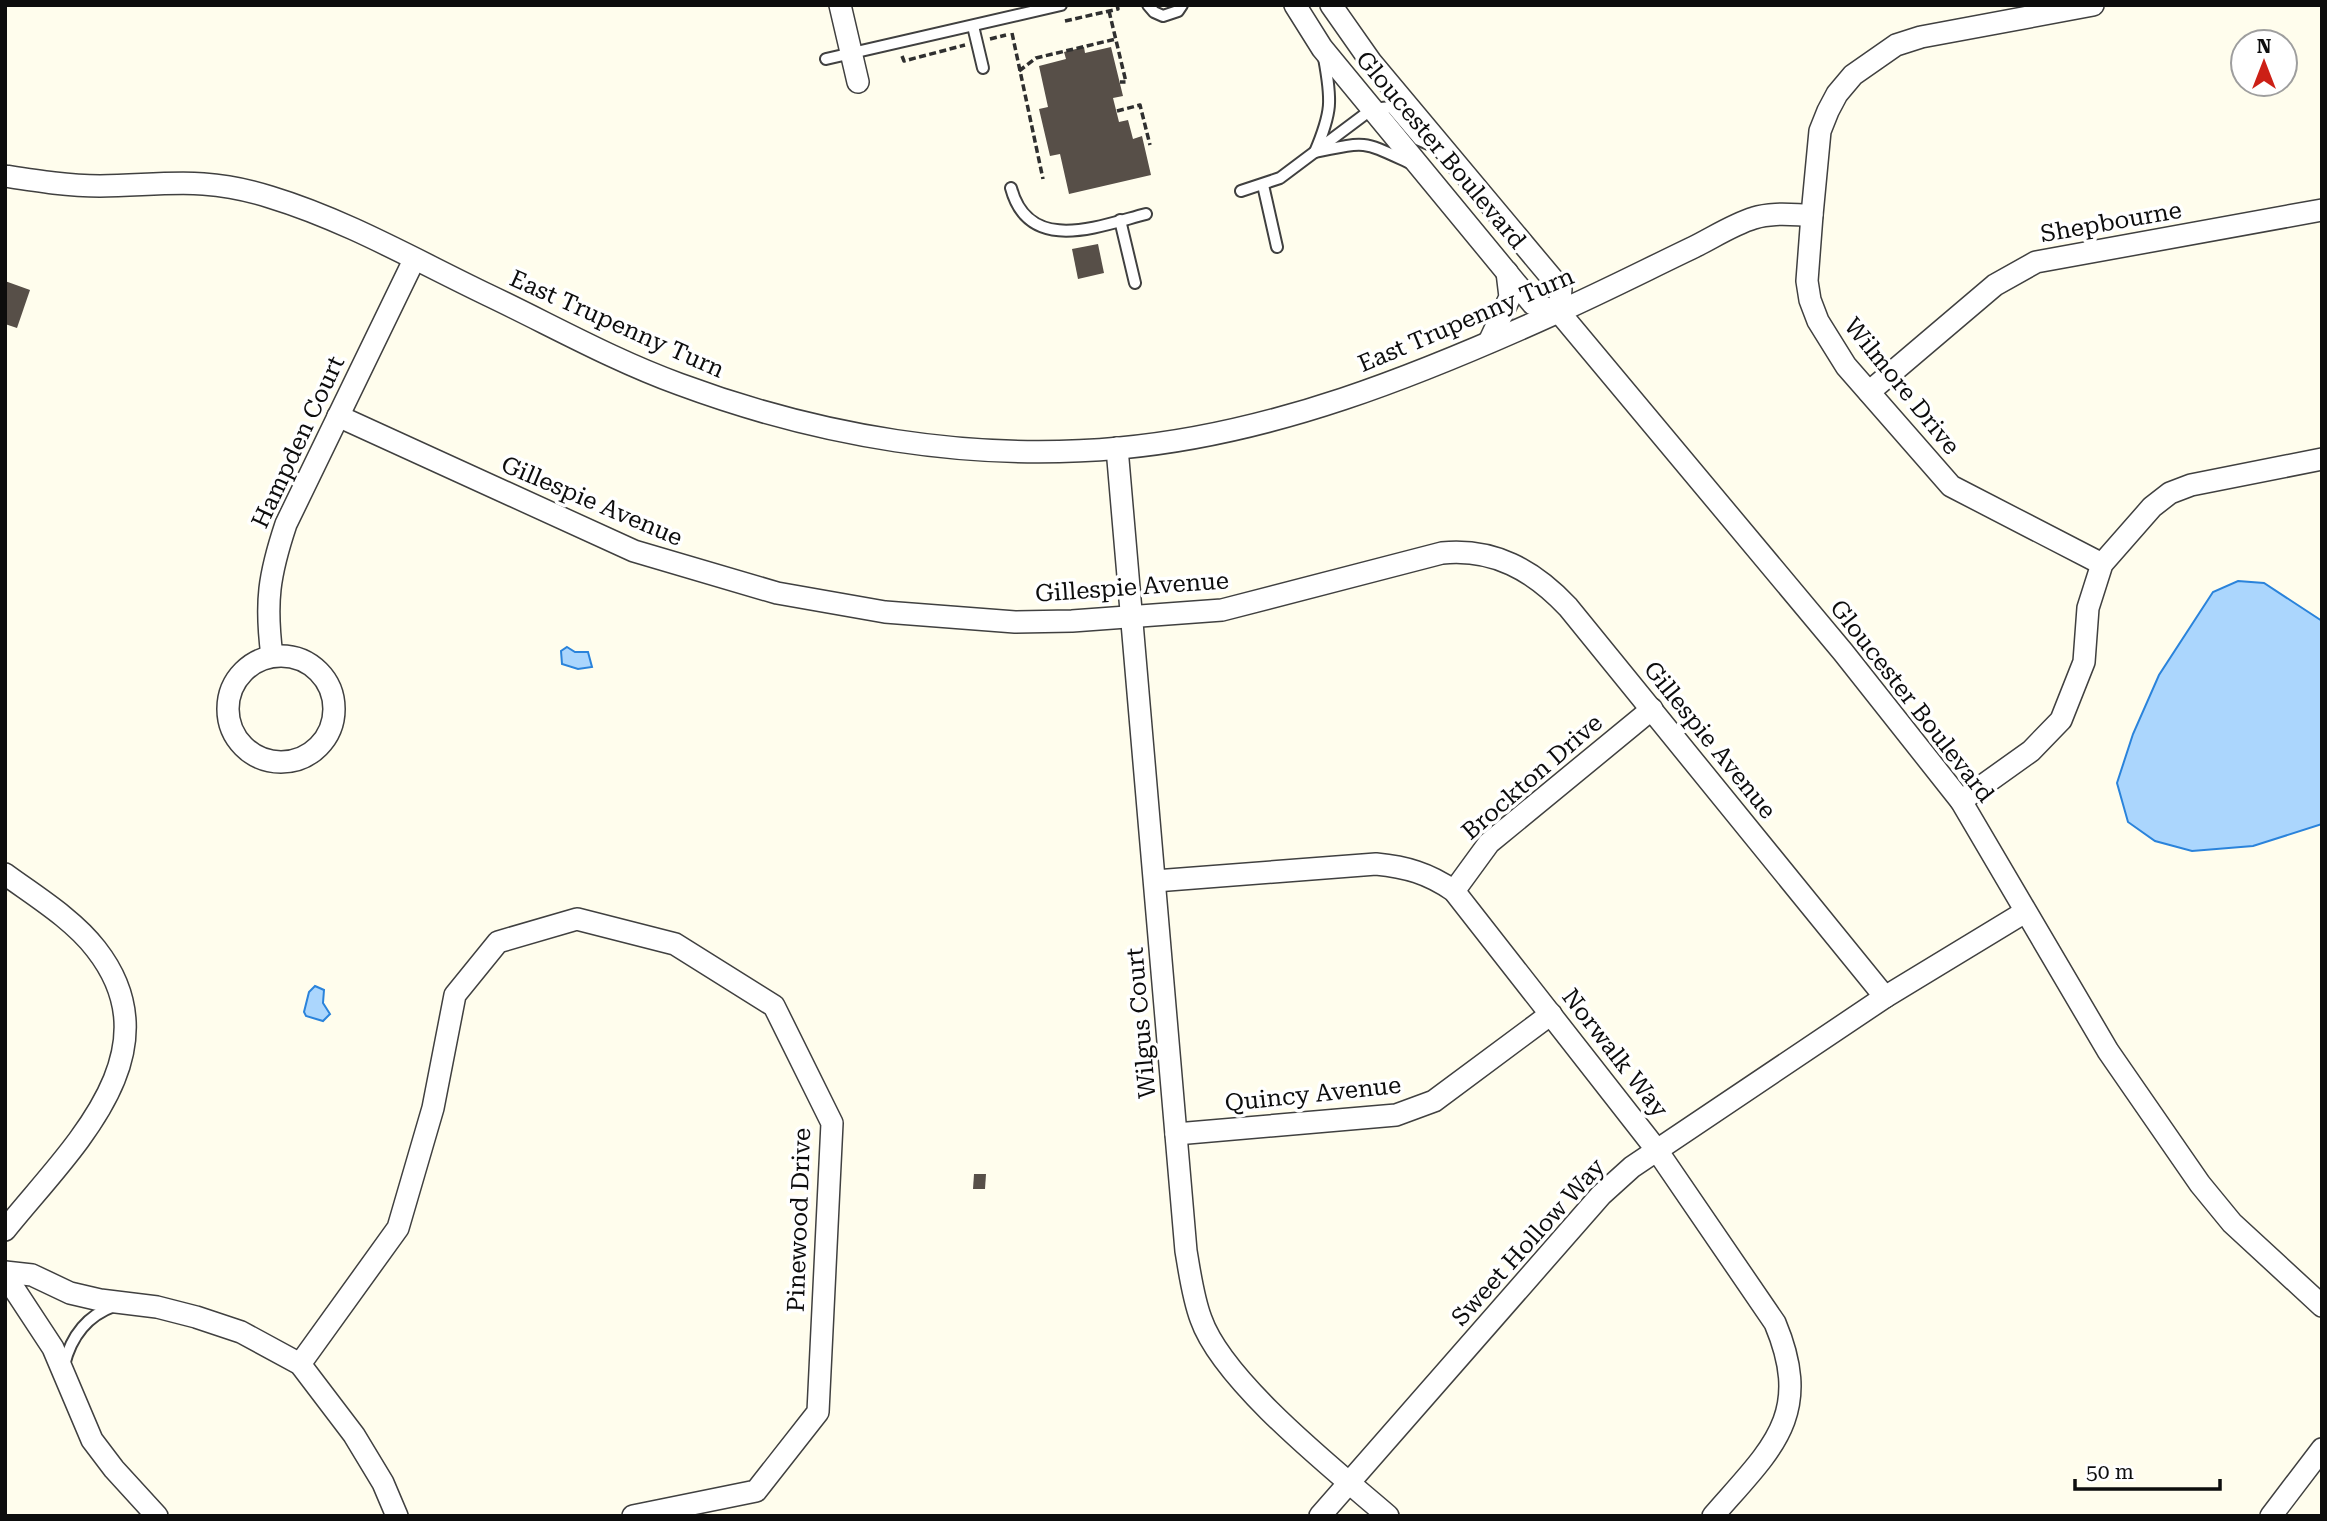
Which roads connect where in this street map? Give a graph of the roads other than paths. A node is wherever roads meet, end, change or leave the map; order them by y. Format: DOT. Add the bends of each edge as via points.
graph roads {
  1 [pos="840,5"];
  2 [pos="1061,5"];
  3 [pos="1148,5"];
  4 [pos="1182,5"];
  5 [pos="1296,5"];
  6 [pos="1331,5"];
  7 [pos="2093,5"];
  8 [pos="973,26"];
  9 [pos="1322,48"];
  10 [pos="851,53"];
  11 [pos="826,59"];
  12 [pos="983,68"];
  13 [pos="858,82"];
  14 [pos="1372,108"];
  15 [pos="1444,150"];
  16 [pos="1315,152"];
  17 [pos="1421,168"];
  18 [pos="5,176"];
  19 [pos="1263,185"];
  20 [pos="1011,188"];
  21 [pos="1241,191"];
  22 [pos="2322,210"];
  23 [pos="1146,214"];
  24 [pos="1812,215"];
  25 [pos="1121,220"];
  26 [pos="1277,247"];
  27 [pos="414,260"];
  28 [pos="1507,270"];
  29 [pos="1135,283"];
  30 [pos="1559,312"];
  31 [pos="1489,342"];
  32 [pos="1869,393"];
  33 [pos="338,416"];
  34 [pos="1117,448"];
  35 [pos="2322,459"];
  36 [pos="2102,564"];
  37 [pos="1132,617"];
  38 [pos="272,656"];
  39 [pos="1652,709"];
  40 [pos="1961,801"];
  41 [pos="5,874"];
  42 [pos="1155,881"];
  43 [pos="1454,891"];
  44 [pos="2025,912"];
  45 [pos="1885,997"];
  46 [pos="1551,1014"];
  47 [pos="1176,1134"];
  48 [pos="1656,1149"];
  49 [pos="5,1230"];
  50 [pos="5,1273"];
  51 [pos="123,1302"];
  52 [pos="2322,1307"];
  53 [pos="300,1364"];
  54 [pos="63,1369"];
  55 [pos="2322,1449"];
  56 [pos="1349,1482"];
  57 [pos="157,1516"];
  58 [pos="397,1516"];
  59 [pos="633,1516"];
  60 [pos="1320,1516"];
  61 [pos="1388,1516"];
  62 [pos="1713,1516"];
  63 [pos="2271,1516"];
  1 -- 10 [label="street"];
  2 -- 8 [label="lane"];
  3 -- 4 [label="lane" via="1163,16"];
  5 -- 9 [label="street, Gloucester Boulevard"];
  6 -- 15 [label="street, Gloucester Boulevard"];
  7 -- 24 [label="street, Wilmore Drive" via="1921,37 1874,58 1845,84 1820,131"];
  8 -- 10 [label="lane"];
  8 -- 12 [label="lane"];
  9 -- 14 [label="street, Gloucester Boulevard"];
  9 -- 16 [label="lane" via="1330,114"];
  10 -- 11 [label="lane"];
  10 -- 13 [label="street"];
  14 -- 15 [label="lane" via="1391,107 1419,140"];
  14 -- 16 [label="lane"];
  14 -- 17 [label="street, Gloucester Boulevard"];
  15 -- 30 [label="street, Gloucester Boulevard" via="1561,289"];
  16 -- 17 [label="lane" via="1346,144 1374,145"];
  16 -- 19 [label="lane"];
  17 -- 28 [label="street, Gloucester Boulevard"];
  18 -- 27 [label="street, East Trupenny Turn" via="87,185 199,181 237,187 325,217"];
  19 -- 21 [label="lane"];
  19 -- 26 [label="lane"];
  20 -- 25 [label="lane" via="1023,215 1049,229 1088,229"];
  22 -- 32 [label="street, Shepbourne" via="2036,262 1994,285"];
  23 -- 25 [label="lane"];
  24 -- 30 [label="street, East Trupenny Turn" via="1753,218"];
  24 -- 32 [label="street, Wilmore Drive" via="1810,300 1833,348"];
  25 -- 29 [label="lane"];
  27 -- 33 [label="street, Hampden Court"];
  27 -- 34 [label="street, East Trupenny Turn" via="675,383 791,420 881,440 982,450"];
  28 -- 30 [label="street, Gloucester Boulevard" via="1533,304"];
  28 -- 31 [label="street" via="1510,297"];
  30 -- 31 [label="street, East Trupenny Turn"];
  30 -- 40 [label="street, Gloucester Boulevard"];
  31 -- 34 [label="street, East Trupenny Turn" via="1409,377 1277,418 1230,431"];
  32 -- 36 [label="street, Wilmore Drive" via="1951,486"];
  33 -- 37 [label="street, Gillespie Avenue" via="598,537 725,580 827,604 935,617 1015,622"];
  33 -- 38 [label="street, Hampden Court" via="286,524 272,570 267,604"];
  34 -- 37 [label="street, Wilgus Court"];
  35 -- 36 [label="street" via="2171,493 2152,507"];
  36 -- 40 [label="street" via="2088,608 2084,662 2061,720 2031,751"];
  37 -- 39 [label="street, Gillespie Avenue" via="1222,610 1442,553 1476,552 1511,564 1547,585"];
  37 -- 42 [label="street, Wilgus Court"];
  38 -- 38 [label="street" via="240,675 229,697 228,713 235,736 251,752 272,761 293,760 326,738 334,712 333,696 327,681 307,662"];
  39 -- 43 [label="street, Brockton Drive" via="1489,843"];
  39 -- 45 [label="street, Gillespie Avenue"];
  40 -- 44 [label="street, Gloucester Boulevard"];
  41 -- 49 [label="street" via="95,947 114,977 125,1016 124,1056 111,1093"];
  42 -- 43 [label="street, Norwalk Way" via="1376,864 1432,876"];
  42 -- 47 [label="street, Wilgus Court"];
  43 -- 46 [label="street, Norwalk Way"];
  44 -- 45 [label="street, Sweet Hollow Way"];
  44 -- 52 [label="street, Gloucester Boulevard" via="2169,1143 2232,1223"];
  45 -- 48 [label="street, Sweet Hollow Way"];
  46 -- 47 [label="street, Quincy Avenue" via="1417,1110"];
  46 -- 48 [label="street, Norwalk Way"];
  47 -- 56 [label="street, Wilgus Court" via="1190,1277 1212,1343 1260,1401"];
  48 -- 56 [label="street, Sweet Hollow Way" via="1601,1195"];
  48 -- 62 [label="street, Norwalk Way" via="1775,1323 1787,1350 1790,1403 1776,1440"];
  50 -- 51 [label="street" via="32,1275 70,1293"];
  50 -- 54 [label="street"];
  51 -- 53 [label="street" via="170,1310 241,1332"];
  51 -- 54 [label="lane" via="90,1318 69,1346"];
  53 -- 58 [label="street" via="354,1435"];
  53 -- 59 [label="street, Pinewood Drive" via="398,1228 433,1108 455,995 498,942 577,919 675,944 774,1006 832,1123 818,1412 756,1491"];
  54 -- 57 [label="street" via="92,1440"];
  55 -- 63 [label="street"];
  56 -- 60 [label="street, Sweet Hollow Way"];
  56 -- 61 [label="street, Wilgus Court"];
}
